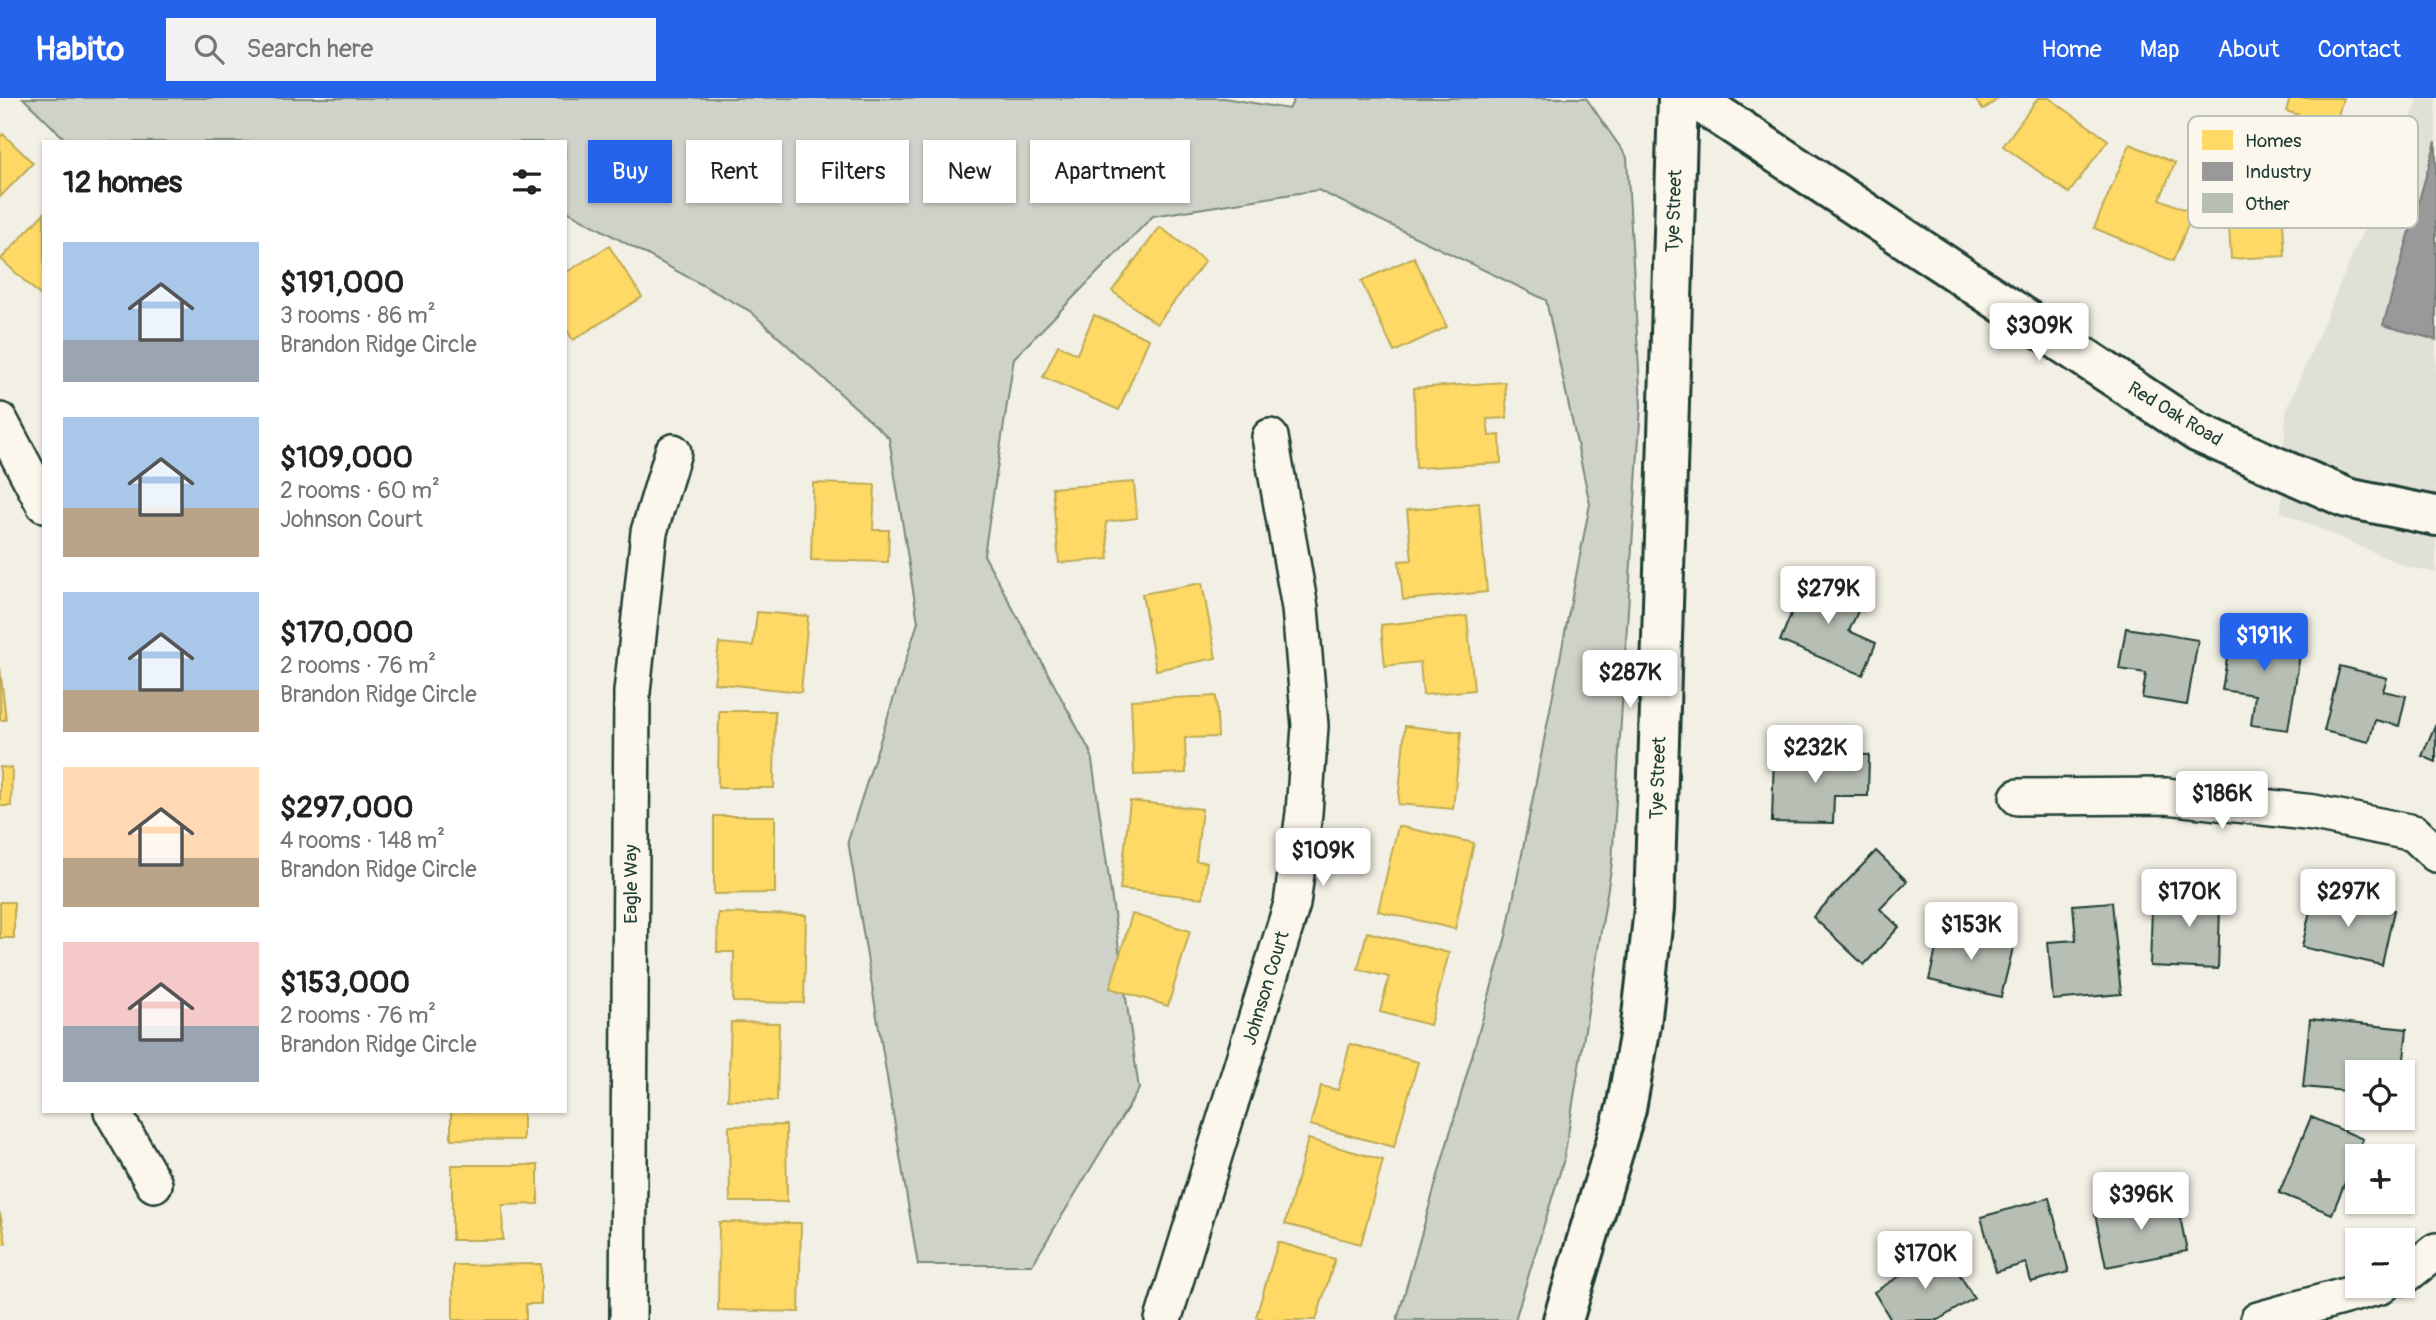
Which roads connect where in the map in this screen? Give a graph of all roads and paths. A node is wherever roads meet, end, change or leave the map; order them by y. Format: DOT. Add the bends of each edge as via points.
graph roads {
  1 [pos="1678,98"];
  2 [pos="1693,98"];
  3 [pos="0,421"];
  4 [pos="1270,437"];
  5 [pos="673,452"];
  6 [pos="42,500"];
  7 [pos="2436,516"];
  8 [pos="2018,797"];
  9 [pos="2436,854"];
  10 [pos="113,1113"];
  11 [pos="154,1184"];
  12 [pos="2436,1251"];
  13 [pos="2415,1268"];
  14 [pos="2345,1296"];
  15 [pos="628,1320"];
  16 [pos="1163,1320"];
  17 [pos="1563,1320"];
  18 [pos="2258,1320"];
  1 -- 17 [label="street, Tye Street" via="1654,909 1626,1109"];
  2 -- 7 [label="street, Red Oak Road" via="2197,432 2347,498"];
  3 -- 6 [label="street"];
  4 -- 16 [label="street, Johnson Court" via="1300,608 1310,726 1304,813 1292,904"];
  5 -- 15 [label="street, Eagle Way" via="649,532 632,692"];
  8 -- 9 [label="street" via="2166,796 2314,813 2414,833"];
  10 -- 11 [label="street"];
  12 -- 13 [label="street"];
  14 -- 18 [label="street"];
}
